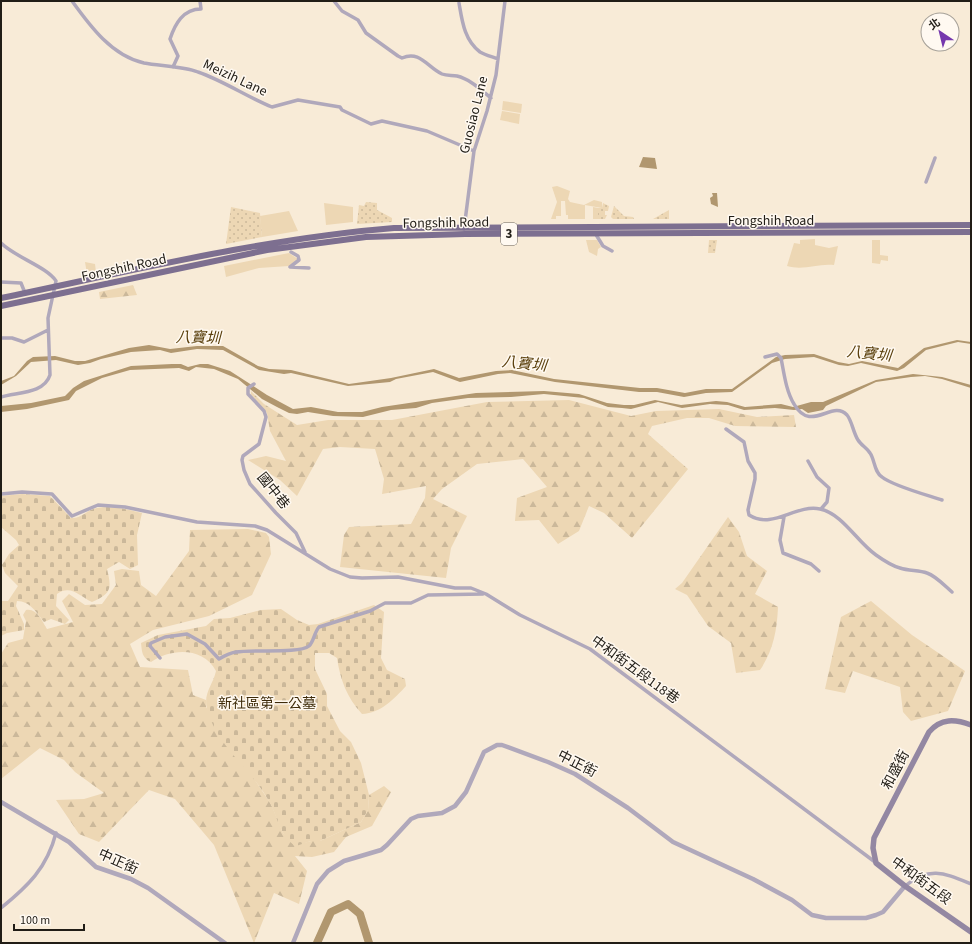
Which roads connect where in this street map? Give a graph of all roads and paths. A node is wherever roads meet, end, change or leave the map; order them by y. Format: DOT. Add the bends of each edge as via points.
graph roads {
  1 [pos="72,1"];
  2 [pos="200,1"];
  3 [pos="334,1"];
  4 [pos="504,1"];
  5 [pos="459,3"];
  6 [pos="498,59"];
  7 [pos="173,67"];
  8 [pos="491,98"];
  9 [pos="474,151"];
  10 [pos="935,158"];
  11 [pos="926,182"];
  12 [pos="971,225"];
  13 [pos="464,226"];
  14 [pos="971,232"];
  15 [pos="595,233"];
  16 [pos="465,234"];
  17 [pos="1,244"];
  18 [pos="612,251"];
  19 [pos="291,252"];
  20 [pos="309,268"];
  21 [pos="1,282"];
  22 [pos="55,287"];
  23 [pos="25,293"];
  24 [pos="52,295"];
  25 [pos="1,298"];
  26 [pos="1,306"];
  27 [pos="48,330"];
  28 [pos="1,338"];
  29 [pos="765,357"];
  30 [pos="254,384"];
  31 [pos="1,397"];
  32 [pos="726,429"];
  33 [pos="808,461"];
  34 [pos="1,494"];
  35 [pos="942,500"];
  36 [pos="821,509"];
  37 [pos="784,517"];
  38 [pos="305,552"];
  39 [pos="819,571"];
  40 [pos="952,592"];
  41 [pos="486,594"];
  42 [pos="160,658"];
  43 [pos="971,725"];
  44 [pos="1,802"];
  45 [pos="56,833"];
  46 [pos="876,862"];
  47 [pos="971,884"];
  48 [pos="905,886"];
  49 [pos="1,908"];
  50 [pos="971,932"];
  51 [pos="225,943"];
  52 [pos="293,943"];
  1 -- 7 [label="street, Meizih Lane" via="115,50 143,62"];
  2 -- 7 [label="street" via="201,9 192,9 179,20 173,30 170,39 178,56"];
  3 -- 8 [label="street" via="342,11 358,20 366,33 398,56 419,56 443,75 458,76"];
  4 -- 6 [label="street, Guosiao Lane"];
  5 -- 6 [label="street" via="464,30 473,44 480,52"];
  6 -- 8 [label="street, Guosiao Lane"];
  7 -- 9 [label="street, Meizih Lane" via="198,71 272,107 298,100 340,107 371,124 382,121 427,131"];
  8 -- 9 [label="street, Guosiao Lane"];
  9 -- 13 [label="street, Guosiao Lane"];
  10 -- 11 [label="street"];
  12 -- 13 [label="main road, Fongshih Road / 3"];
  13 -- 16 [label="street, Guosiao Lane"];
  13 -- 22 [label="main road, Fongshih Road / 3" via="394,228 305,237"];
  14 -- 15 [label="main road, Fongshih Road / 3"];
  15 -- 16 [label="main road, Fongshih Road / 3"];
  15 -- 18 [label="street" via="603,246"];
  16 -- 24 [label="main road, Fongshih Road / 3" via="366,237 306,244"];
  17 -- 22 [label="street" via="16,256 50,274 56,281"];
  19 -- 20 [label="street" via="298,256 299,260 290,267"];
  21 -- 23 [label="street" via="20,282"];
  22 -- 23 [label="main road, Fongshih Road / 3"];
  22 -- 24 [label="street"];
  23 -- 25 [label="main road, Fongshih Road / 3"];
  24 -- 26 [label="main road, Fongshih Road / 3"];
  24 -- 27 [label="street"];
  27 -- 28 [label="street" via="24,342"];
  27 -- 31 [label="street" via="50,375 45,384 36,389"];
  29 -- 35 [label="street" via="777,354 781,358 788,391 794,405 803,415 810,418 843,411 848,416 858,441 870,453 882,477"];
  30 -- 38 [label="street, 國中巷" via="248,388 248,394 264,411 266,418 259,444 242,460 244,470 250,484 296,533"];
  32 -- 37 [label="street" via="744,442 748,461 755,473 747,512 752,517 774,520"];
  33 -- 36 [label="street" via="817,477 829,488 827,502"];
  34 -- 38 [label="street, 中和街五段118巷" via="52,494 72,516 98,505 125,506 197,522 255,526"];
  36 -- 37 [label="street" via="796,511"];
  36 -- 40 [label="street" via="837,516 850,532 875,554 900,568 929,574"];
  37 -- 39 [label="street" via="780,540 784,553 811,564"];
  38 -- 41 [label="street, 中和街五段118巷" via="330,569 350,577 398,577 455,588 471,588"];
  41 -- 42 [label="street" via="428,595 411,603 385,603 370,611 319,627 311,645 287,651 234,652 219,659 205,644 187,634 169,636 151,643 150,646"];
  41 -- 46 [label="street, 中和街五段118巷" via="520,615 590,649"];
  43 -- 46 [label="main road, 和盛街" via="958,720 945,721 929,732 874,838"];
  44 -- 45 [label="street, 中正街"];
  45 -- 49 [label="street" via="47,860 27,887"];
  45 -- 51 [label="street, 中正街" via="96,867 148,888"];
  46 -- 48 [label="main road, 中和街五段"];
  47 -- 48 [label="street" via="951,876 930,873"];
  48 -- 50 [label="main road, 中和街五段"];
  48 -- 52 [label="street, 中正街" via="883,912 876,915 866,918 826,918 812,915 792,900 753,879 673,842 628,808 575,774 502,745 496,745 484,752 466,792 455,806 442,813 410,819 381,850 328,870 317,884"];
}
